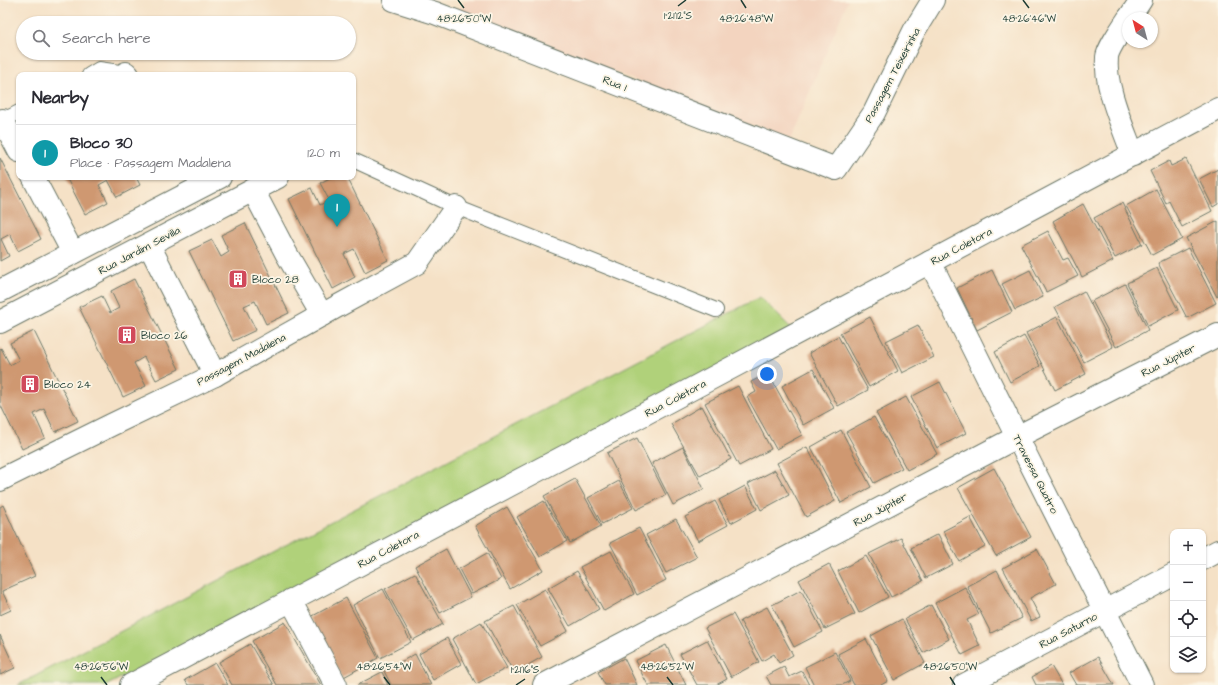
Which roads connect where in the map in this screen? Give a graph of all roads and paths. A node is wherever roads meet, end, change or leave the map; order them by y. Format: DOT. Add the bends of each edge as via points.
graph roads {
  1 [pos="394,0"];
  2 [pos="933,0"];
  3 [pos="1141,0"];
  4 [pos="437,6"];
  5 [pos="1133,12"];
  6 [pos="1122,27"];
  7 [pos="95,72"];
  8 [pos="113,72"];
  9 [pos="1218,109"];
  10 [pos="7,118"];
  11 [pos="16,143"];
  12 [pos="1133,155"];
  13 [pos="356,161"];
  14 [pos="836,169"];
  15 [pos="35,180"];
  16 [pos="272,180"];
  17 [pos="209,181"];
  18 [pos="253,190"];
  19 [pos="456,207"];
  20 [pos="206,214"];
  21 [pos="149,245"];
  22 [pos="73,253"];
  23 [pos="930,262"];
  24 [pos="0,291"];
  25 [pos="716,310"];
  26 [pos="322,315"];
  27 [pos="0,322"];
  28 [pos="1218,335"];
  29 [pos="215,375"];
  30 [pos="1017,437"];
  31 [pos="0,480"];
  32 [pos="1218,551"];
  33 [pos="1206,557"];
  34 [pos="1170,577"];
  35 [pos="291,600"];
  36 [pos="1105,611"];
  37 [pos="131,685"];
  38 [pos="336,685"];
  39 [pos="544,685"];
  40 [pos="964,685"];
  41 [pos="1142,685"];
  1 -- 4 [label="street, Rua 1"];
  2 -- 14 [label="street, Passagem Teixeirinha" via="914,31 874,113"];
  3 -- 5 [label="street"];
  4 -- 14 [label="street, Rua 1"];
  6 -- 12 [label="street" via="1107,55 1107,78"];
  7 -- 8 [label="lane"];
  9 -- 12 [label="street, Rua Coletora"];
  10 -- 11 [label="street"];
  12 -- 23 [label="street, Rua Coletora"];
  13 -- 19 [label="lane"];
  15 -- 22 [label="street"];
  16 -- 18 [label="street, Rua Jardim Sevilla"];
  17 -- 20 [label="street"];
  17 -- 22 [label="street"];
  18 -- 20 [label="street, Rua Jardim Sevilla"];
  18 -- 26 [label="street"];
  19 -- 25 [label="lane"];
  19 -- 26 [label="street, Passagem Madalena" via="417,263"];
  20 -- 21 [label="street, Rua Jardim Sevilla"];
  21 -- 27 [label="street, Rua Jardim Sevilla"];
  21 -- 29 [label="street"];
  22 -- 24 [label="street"];
  23 -- 30 [label="street, Travessa Quatro"];
  23 -- 35 [label="street, Rua Coletora"];
  26 -- 29 [label="street, Passagem Madalena"];
  28 -- 30 [label="street, Rua Júpiter"];
  29 -- 31 [label="street, Passagem Madalena"];
  30 -- 36 [label="street, Travessa Quatro"];
  30 -- 39 [label="street, Rua Júpiter"];
  32 -- 33 [label="street"];
  34 -- 36 [label="street, Rua Saturno"];
  35 -- 37 [label="street, Rua Coletora"];
  35 -- 38 [label="street"];
  36 -- 40 [label="street, Rua Saturno"];
  36 -- 41 [label="street, Travessa Quatro"];
}
